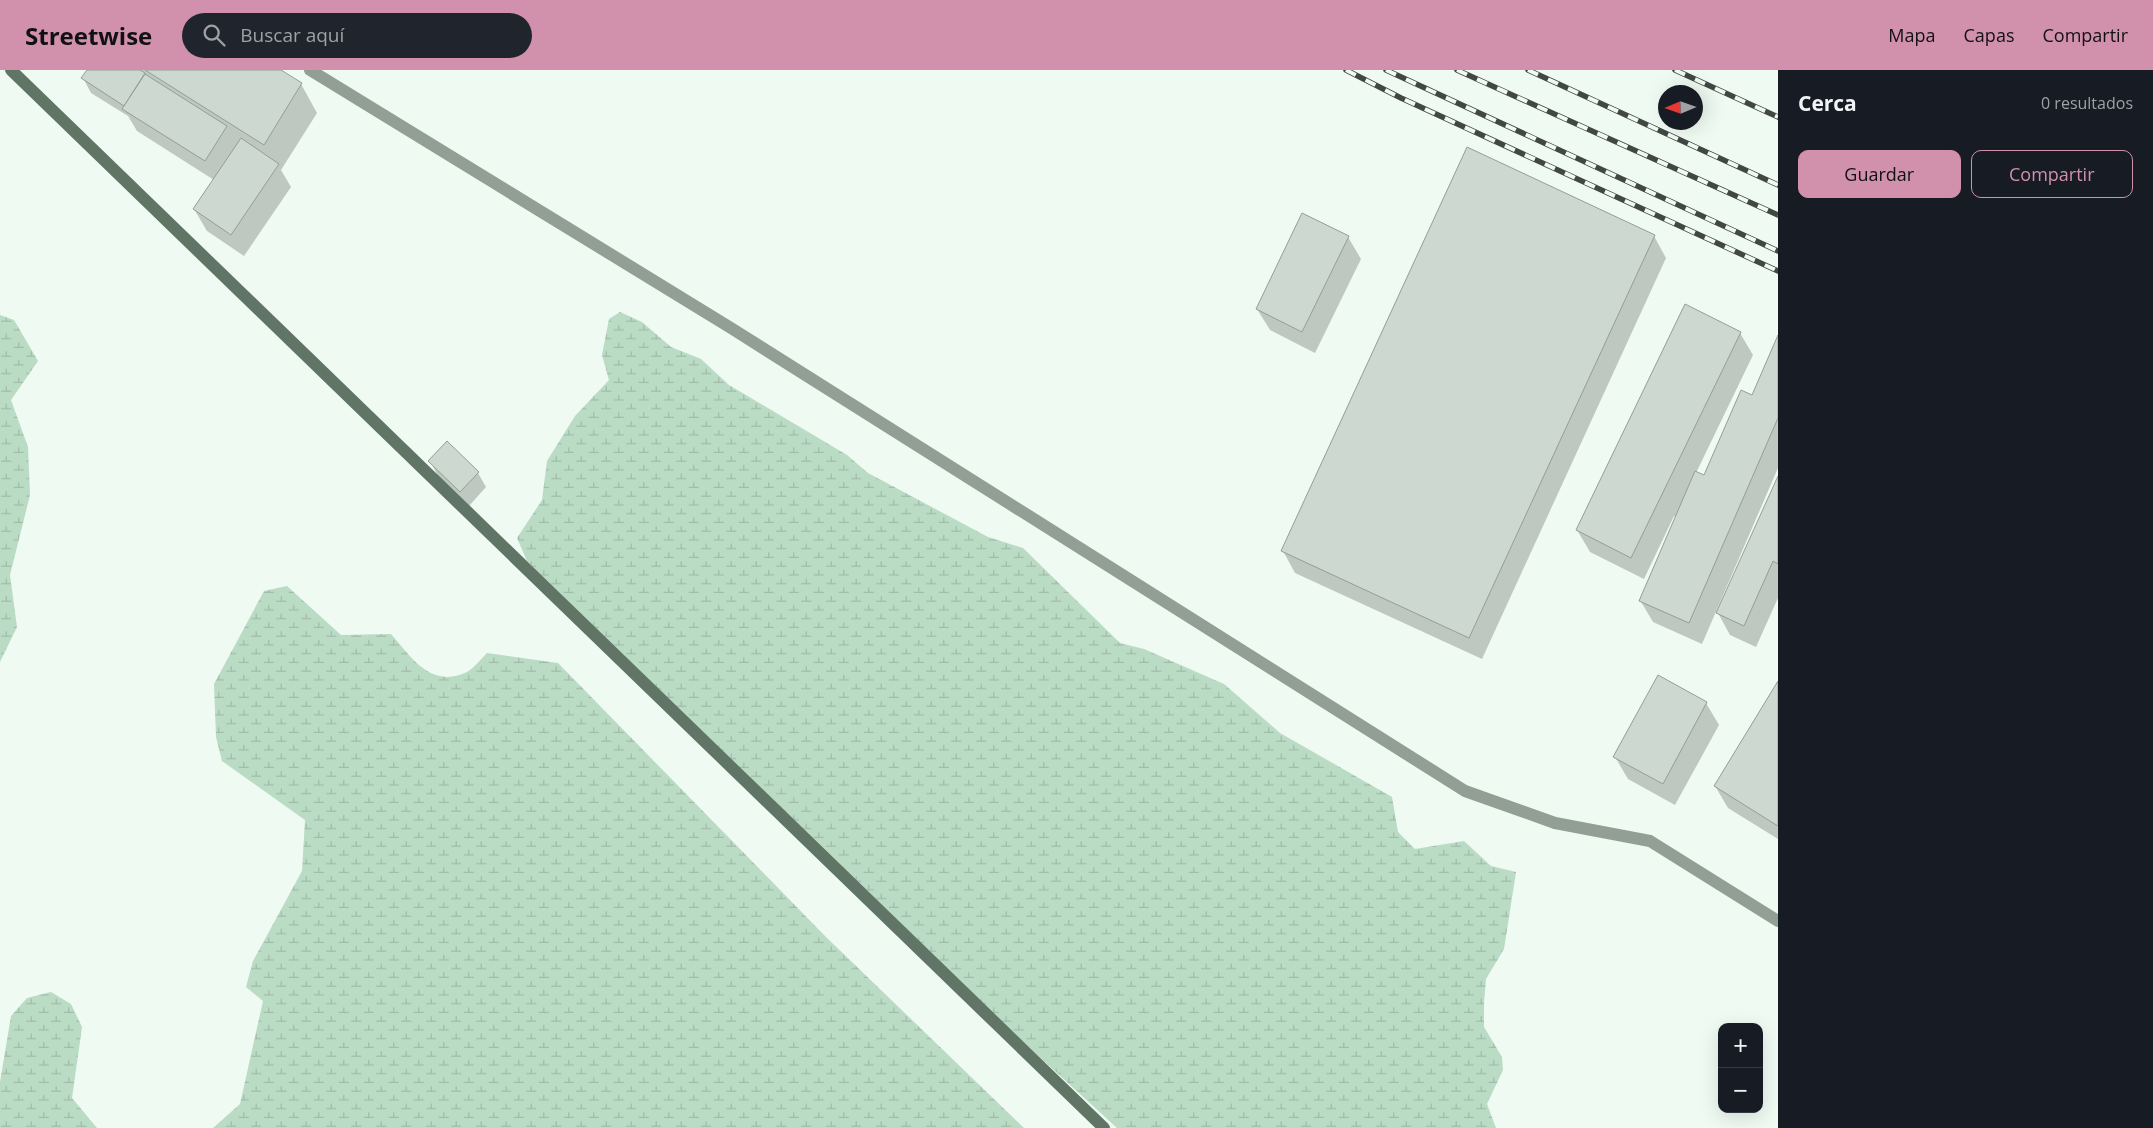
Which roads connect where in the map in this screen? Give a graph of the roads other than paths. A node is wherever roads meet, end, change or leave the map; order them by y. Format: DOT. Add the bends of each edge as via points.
graph roads {
  1 [pos="11,70"];
  2 [pos="310,70"];
  3 [pos="1778,921"];
  4 [pos="1104,1128"];
  1 -- 4 [label="main road"];
  2 -- 3 [label="lane" via="740,334 1466,791 1555,823 1650,841"];
}
